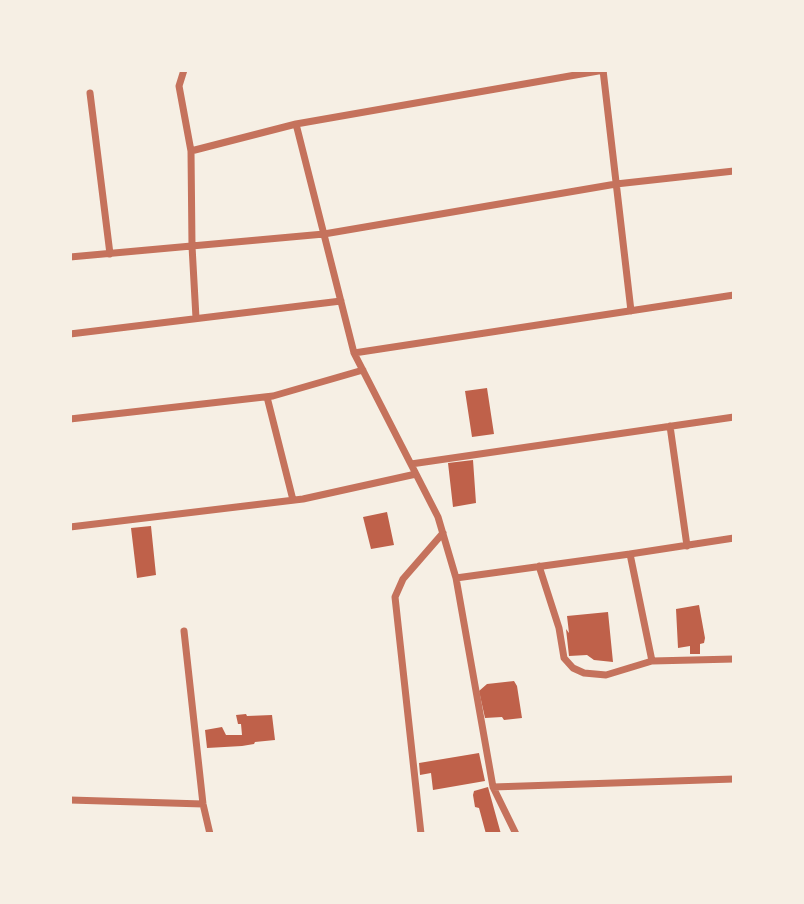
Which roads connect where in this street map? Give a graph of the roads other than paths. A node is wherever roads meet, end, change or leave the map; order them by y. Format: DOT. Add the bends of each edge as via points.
graph roads {
  1 [pos="184,70"];
  2 [pos="604,70"];
  3 [pos="90,93"];
  4 [pos="296,124"];
  5 [pos="191,151"];
  6 [pos="734,171"];
  7 [pos="616,184"];
  8 [pos="324,234"];
  9 [pos="192,246"];
  10 [pos="110,254"];
  11 [pos="70,257"];
  12 [pos="734,295"];
  13 [pos="341,300"];
  14 [pos="631,310"];
  15 [pos="197,318"];
  16 [pos="70,334"];
  17 [pos="354,353"];
  18 [pos="363,370"];
  19 [pos="267,397"];
  20 [pos="734,417"];
  21 [pos="70,419"];
  22 [pos="670,426"];
  23 [pos="411,464"];
  24 [pos="416,474"];
  25 [pos="293,500"];
  26 [pos="70,527"];
  27 [pos="443,533"];
  28 [pos="734,537"];
  29 [pos="687,546"];
  30 [pos="630,554"];
  31 [pos="539,566"];
  32 [pos="456,578"];
  33 [pos="184,631"];
  34 [pos="734,659"];
  35 [pos="652,661"];
  36 [pos="734,779"];
  37 [pos="493,788"];
  38 [pos="70,800"];
  39 [pos="203,804"];
  40 [pos="210,834"];
  41 [pos="421,834"];
  42 [pos="516,834"];
  1 -- 5 [label="street" via="179,86"];
  2 -- 4 [label="street"];
  2 -- 7 [label="street"];
  3 -- 10 [label="street"];
  4 -- 5 [label="street"];
  4 -- 8 [label="street"];
  5 -- 9 [label="street"];
  6 -- 7 [label="street"];
  7 -- 8 [label="street"];
  7 -- 14 [label="street"];
  8 -- 9 [label="street"];
  8 -- 13 [label="street"];
  9 -- 10 [label="street"];
  9 -- 15 [label="street"];
  10 -- 11 [label="street"];
  12 -- 14 [label="street"];
  13 -- 15 [label="street"];
  13 -- 17 [label="street"];
  14 -- 17 [label="street"];
  15 -- 16 [label="street"];
  17 -- 18 [label="street"];
  18 -- 19 [label="street"];
  18 -- 23 [label="street"];
  19 -- 21 [label="street"];
  19 -- 25 [label="street"];
  20 -- 22 [label="street"];
  22 -- 23 [label="street"];
  22 -- 29 [label="street"];
  23 -- 24 [label="street"];
  24 -- 25 [label="street"];
  24 -- 27 [label="street"];
  25 -- 26 [label="street"];
  27 -- 32 [label="street"];
  27 -- 41 [label="street" via="403,579 395,597"];
  28 -- 29 [label="street"];
  29 -- 30 [label="street"];
  30 -- 31 [label="street"];
  30 -- 35 [label="street"];
  31 -- 32 [label="street"];
  31 -- 35 [label="street" via="564,658 573,668 606,675"];
  32 -- 37 [label="street"];
  33 -- 39 [label="street"];
  34 -- 35 [label="street"];
  36 -- 37 [label="street"];
  37 -- 42 [label="street"];
  38 -- 39 [label="street"];
  39 -- 40 [label="street"];
}
